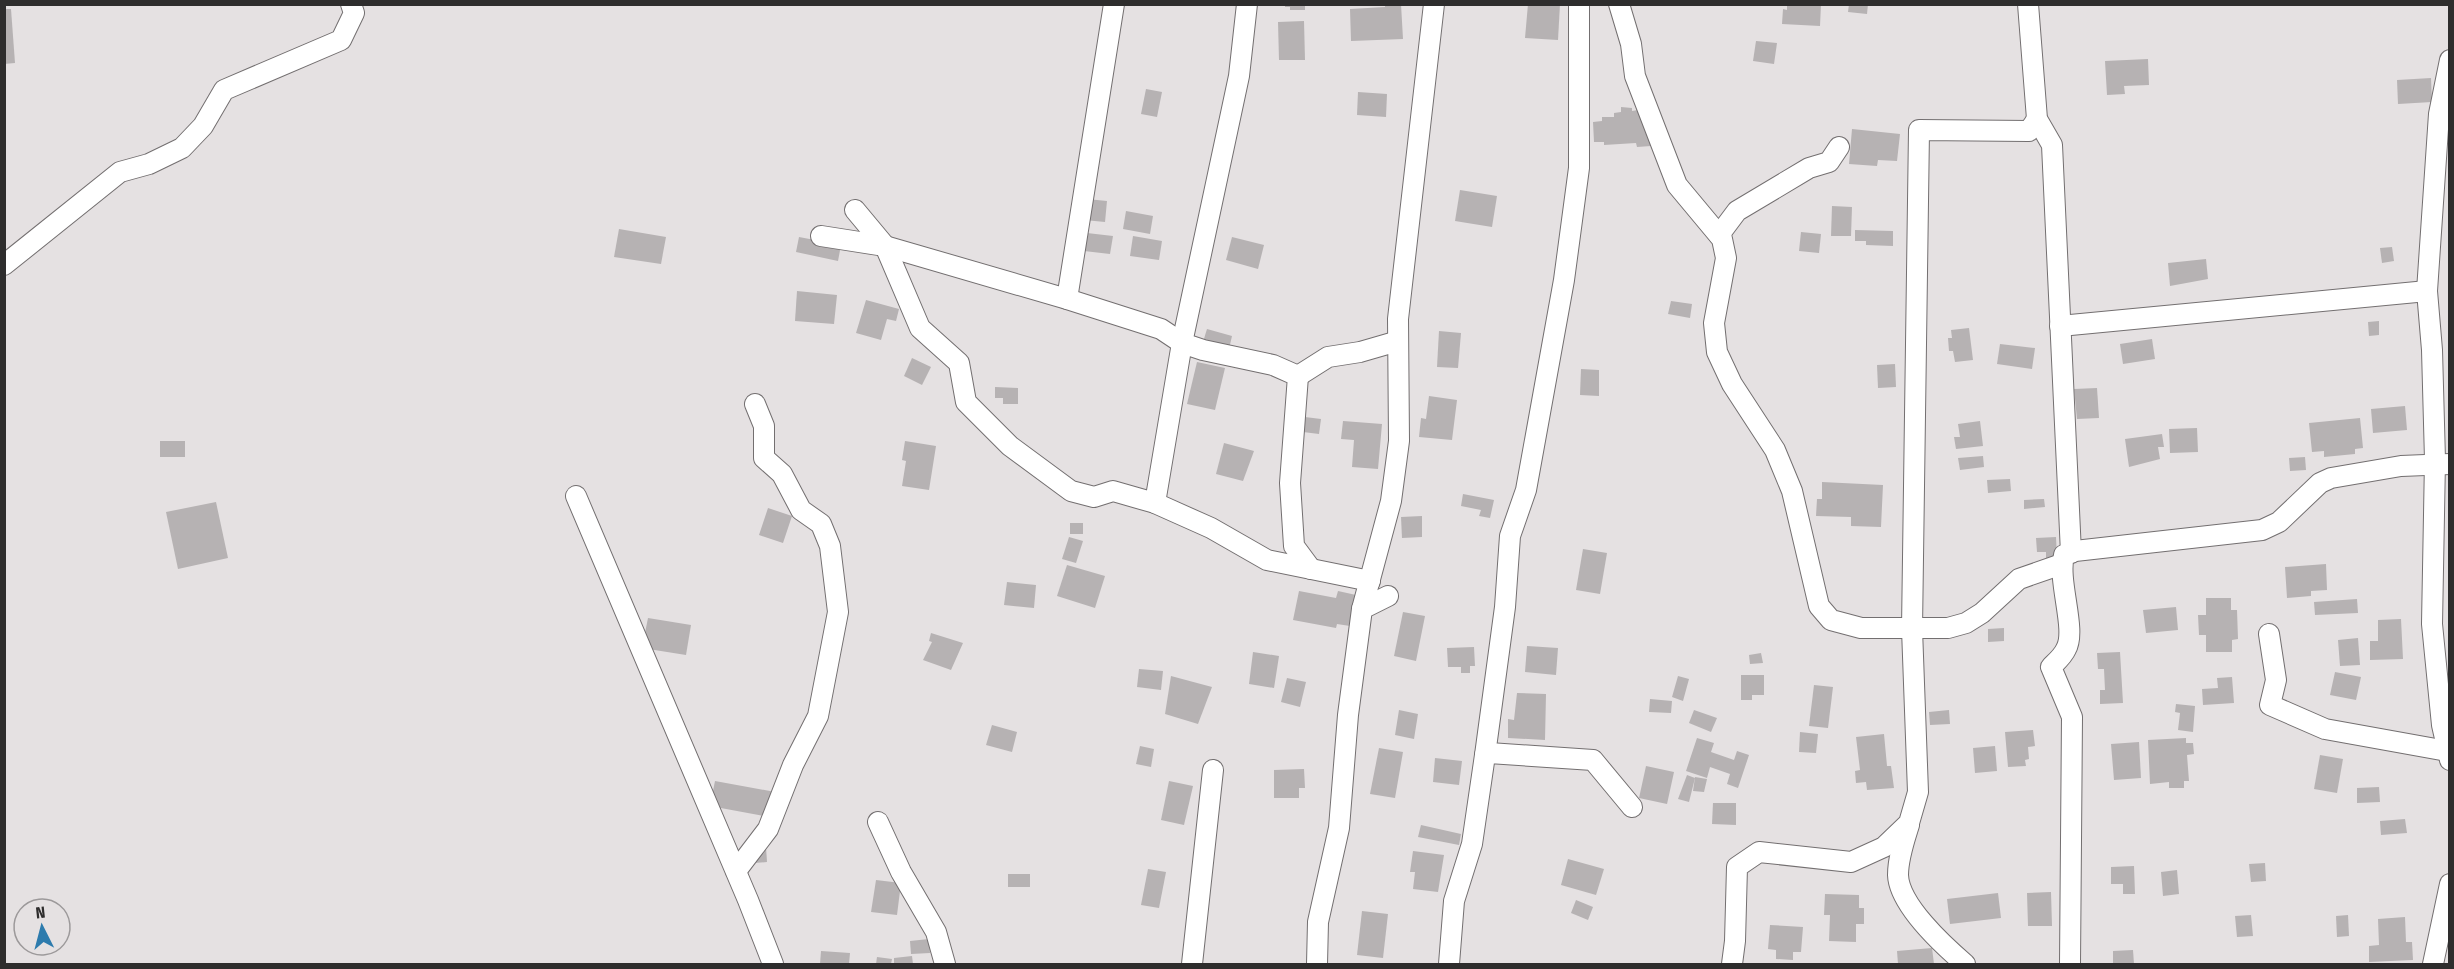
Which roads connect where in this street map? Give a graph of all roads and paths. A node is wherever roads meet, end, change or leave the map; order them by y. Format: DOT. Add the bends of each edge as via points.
graph roads {
  1 [pos="351,4"];
  2 [pos="1114,4"];
  3 [pos="1247,4"];
  4 [pos="1434,4"];
  5 [pos="1579,4"];
  6 [pos="1618,4"];
  7 [pos="2028,4"];
  8 [pos="2450,60"];
  9 [pos="2037,119"];
  10 [pos="1839,147"];
  11 [pos="855,210"];
  12 [pos="1719,235"];
  13 [pos="821,236"];
  14 [pos="885,246"];
  15 [pos="4,265"];
  16 [pos="2427,291"];
  17 [pos="1067,299"];
  18 [pos="2060,326"];
  19 [pos="1398,341"];
  20 [pos="1182,343"];
  21 [pos="1298,376"];
  22 [pos="755,404"];
  23 [pos="2442,465"];
  24 [pos="576,496"];
  25 [pos="1155,502"];
  26 [pos="2066,558"];
  27 [pos="1311,569"];
  28 [pos="1370,581"];
  29 [pos="1388,596"];
  30 [pos="1362,609"];
  31 [pos="1912,629"];
  32 [pos="2269,634"];
  33 [pos="1485,755"];
  34 [pos="2448,755"];
  35 [pos="1213,770"];
  36 [pos="1632,807"];
  37 [pos="1912,812"];
  38 [pos="878,822"];
  39 [pos="736,871"];
  40 [pos="2450,884"];
  41 [pos="2439,960"];
  42 [pos="773,964"];
  43 [pos="945,964"];
  44 [pos="1192,964"];
  45 [pos="1317,964"];
  46 [pos="1449,964"];
  47 [pos="1732,964"];
  48 [pos="1965,964"];
  49 [pos="2070,964"];
  1 -- 15 [label="street" via="354,13 341,40 224,90 203,126 182,148 149,164 120,172"];
  2 -- 17 [label="street"];
  3 -- 20 [label="street" via="1239,76"];
  4 -- 19 [label="street"];
  5 -- 33 [label="street" via="1579,168 1564,280 1526,490 1510,536 1505,607"];
  6 -- 12 [label="street" via="1635,76 1677,185"];
  7 -- 9 [label="street"];
  8 -- 16 [label="street" via="2439,114"];
  9 -- 18 [label="street" via="2052,145"];
  9 -- 31 [label="street" via="2029,130 1918,130"];
  10 -- 12 [label="street" via="1829,162 1809,168 1737,211"];
  11 -- 14 [label="street"];
  12 -- 31 [label="street" via="1726,258 1714,323 1717,352 1732,384 1775,450 1792,491 1819,606 1831,620 1861,628"];
  13 -- 14 [label="street"];
  14 -- 17 [label="street"];
  14 -- 25 [label="street" via="920,328 959,363 966,402 1010,446 1071,492 1094,497 1113,491"];
  16 -- 18 [label="street"];
  16 -- 23 [label="street"];
  17 -- 20 [label="street" via="1161,329"];
  18 -- 26 [label="street"];
  19 -- 21 [label="street" via="1328,357"];
  19 -- 28 [label="street" via="1398,451 1392,501"];
  20 -- 21 [label="street" via="1273,365"];
  20 -- 25 [label="street"];
  21 -- 27 [label="street" via="1290,483 1294,546"];
  22 -- 39 [label="street" via="764,426 764,458 782,474 801,510 821,524 830,546 838,612 818,716 793,765 768,829"];
  23 -- 26 [label="street" via="2401,466 2331,478 2320,483 2279,522 2262,530"];
  23 -- 34 [label="street" via="2432,624"];
  24 -- 39 [label="street"];
  25 -- 27 [label="street" via="1268,560"];
  26 -- 31 [label="street" via="2019,579 1966,623"];
  26 -- 49 [label="street" via="2069,640 2066,650 2051,667 2072,717"];
  27 -- 28 [label="street"];
  28 -- 30 [label="street"];
  29 -- 30 [label="street"];
  30 -- 45 [label="street" via="1339,828 1318,922"];
  31 -- 37 [label="street" via="1918,792"];
  32 -- 34 [label="street" via="2276,680 2270,705 2325,729"];
  33 -- 36 [label="street" via="1593,760"];
  33 -- 46 [label="street" via="1472,844 1454,901"];
  35 -- 44 [label="street"];
  37 -- 47 [label="street" via="1909,823 1884,847 1851,862 1759,852 1737,867"];
  37 -- 48 [label="street" via="1899,858 1898,878 1909,903 1929,931"];
  38 -- 43 [label="street" via="936,932"];
  39 -- 42 [label="street"];
  40 -- 41 [label="street"];
}
